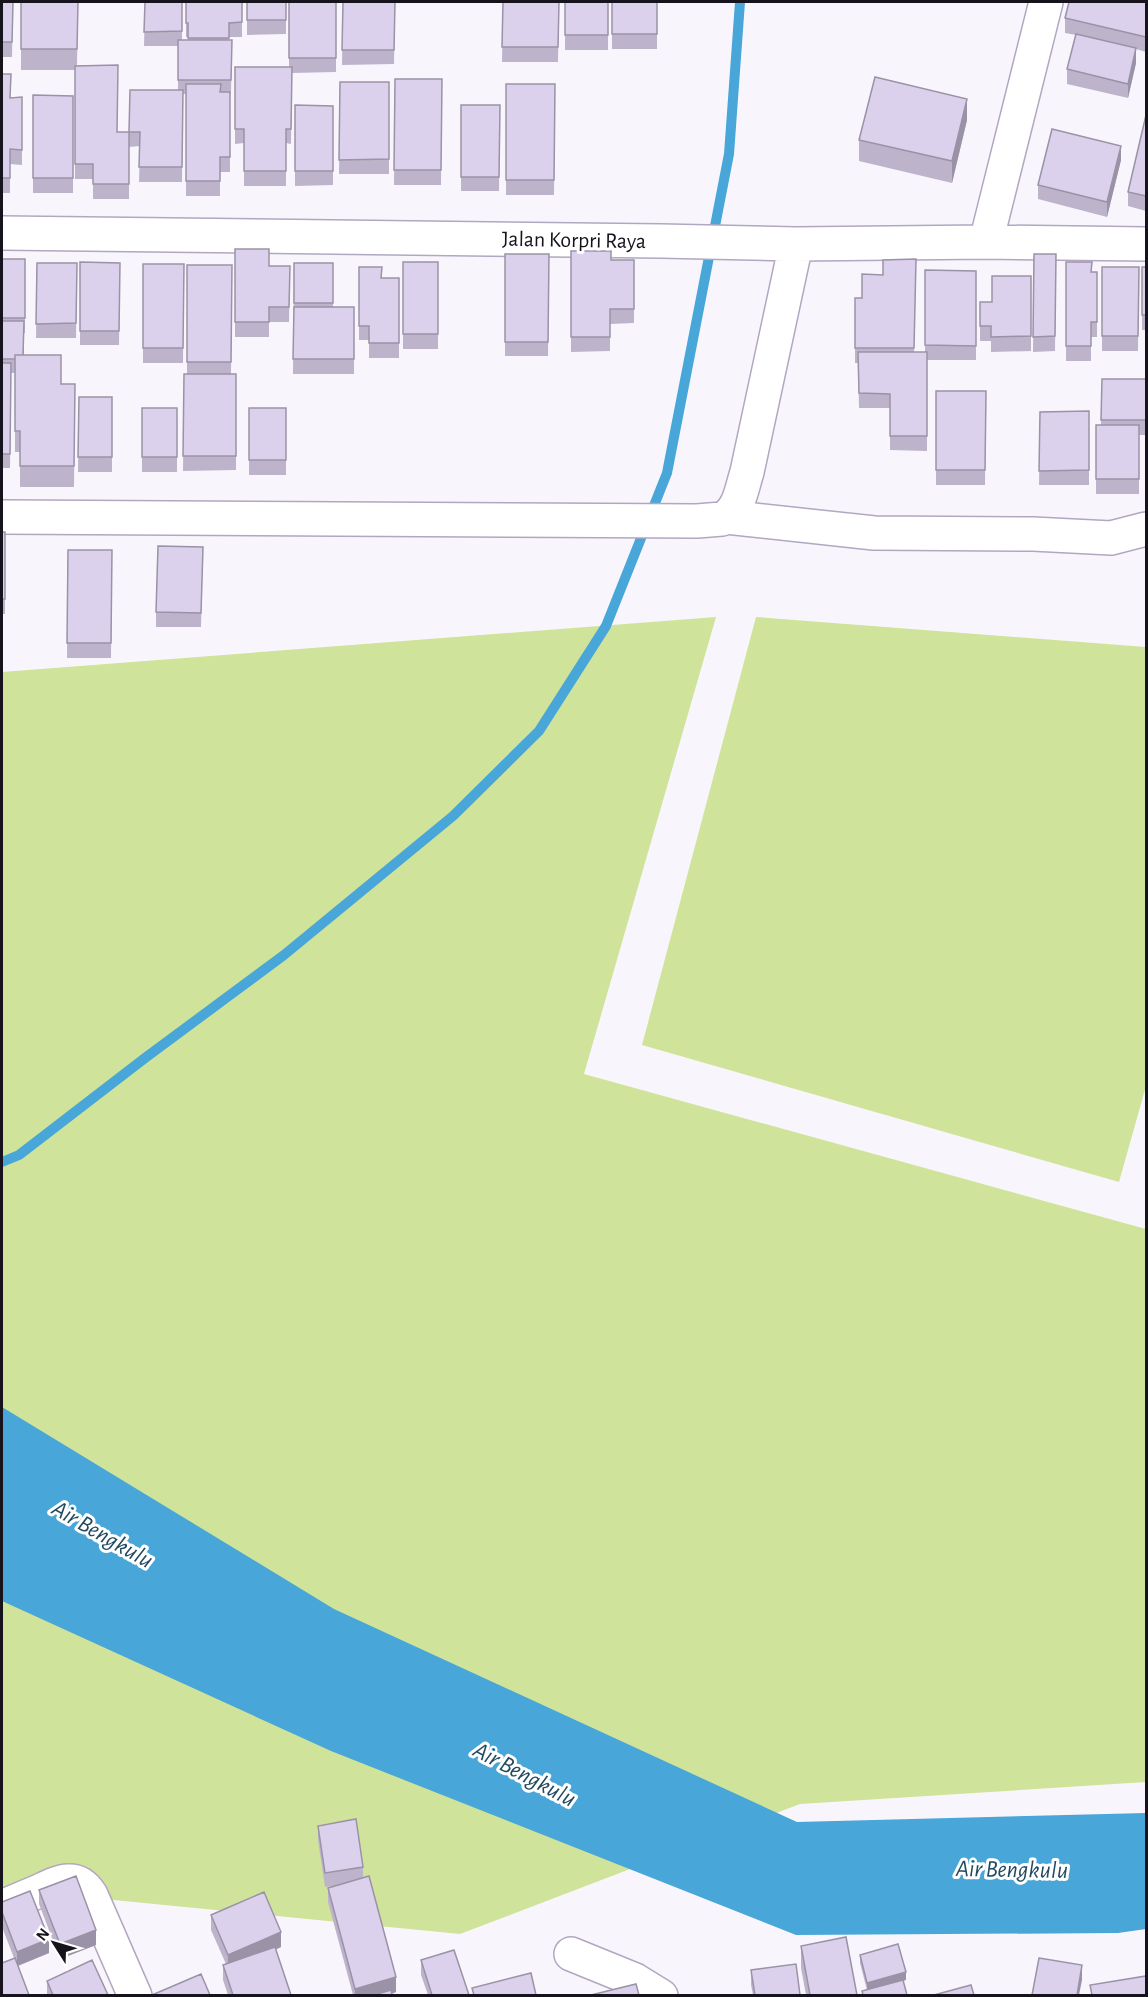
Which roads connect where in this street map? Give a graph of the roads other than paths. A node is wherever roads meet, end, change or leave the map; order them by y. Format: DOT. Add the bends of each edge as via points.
graph roads {
  1 [pos="1046,2"];
  2 [pos="2,233"];
  3 [pos="986,242"];
  4 [pos="796,244"];
  5 [pos="1146,244"];
  6 [pos="2,517"];
  7 [pos="726,517"];
  8 [pos="1146,529"];
  9 [pos="2,1907"];
  10 [pos="571,1953"];
  11 [pos="135,1995"];
  12 [pos="661,1995"];
  1 -- 3 [label="street"];
  2 -- 4 [label="street, Jalan Korpri Raya"];
  3 -- 4 [label="street, Jalan Korpri Raya"];
  3 -- 5 [label="street, Jalan Korpri Raya"];
  4 -- 7 [label="street" via="747,472 736,505"];
  6 -- 7 [label="street" via="697,521"];
  7 -- 8 [label="street" via="874,533 1111,538"];
  9 -- 11 [label="street" via="62,1881 83,1885"];
  10 -- 12 [label="street"];
}
